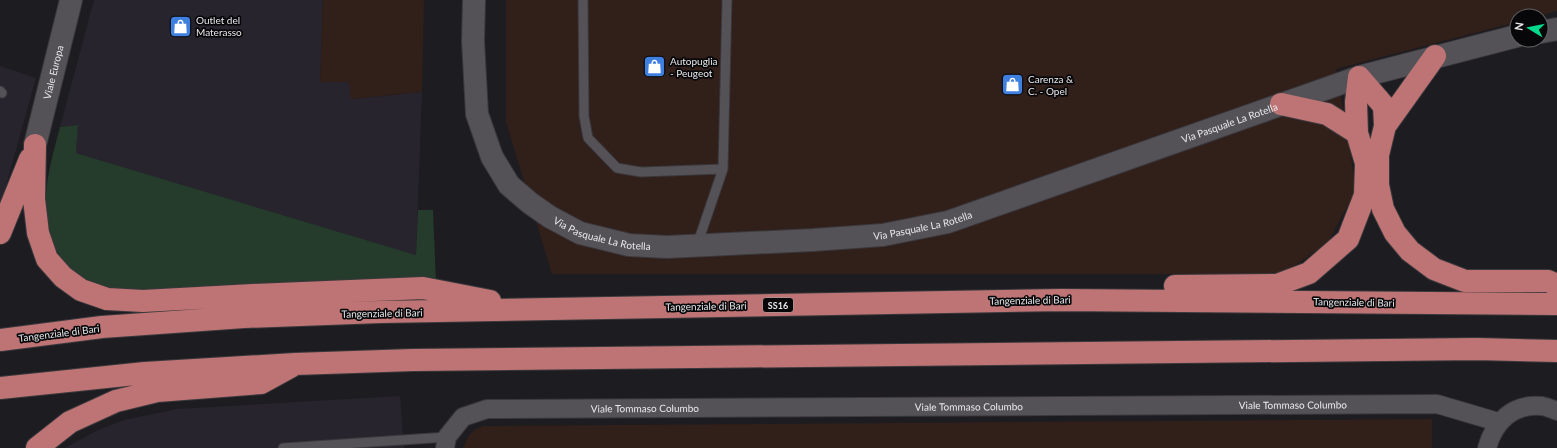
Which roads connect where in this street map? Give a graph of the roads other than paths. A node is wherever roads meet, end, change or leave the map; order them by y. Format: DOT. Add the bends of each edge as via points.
graph roads {
  1 [pos="71,0"];
  2 [pos="474,0"];
  3 [pos="583,0"];
  4 [pos="727,0"];
  5 [pos="1509,38"];
  6 [pos="1436,56"];
  7 [pos="1359,77"];
  8 [pos="1281,104"];
  9 [pos="1385,126"];
  10 [pos="1357,133"];
  11 [pos="35,145"];
  12 [pos="723,169"];
  13 [pos="0,233"];
  14 [pos="697,246"];
  15 [pos="1557,285"];
  16 [pos="1061,300"];
  17 [pos="1557,304"];
  18 [pos="539,310"];
  19 [pos="0,340"];
  20 [pos="1557,351"];
  21 [pos="295,364"];
  22 [pos="0,388"];
  23 [pos="1557,411"];
  24 [pos="1498,422"];
  25 [pos="446,442"];
  26 [pos="37,448"];
  27 [pos="283,448"];
  28 [pos="1487,448"];
  1 -- 11 [label="street, Viale Europa"];
  2 -- 14 [label="street, Via Pasquale La Rotella" via="473,41 477,114 492,157 509,185 550,217 580,233 629,245"];
  3 -- 12 [label="lane" via="584,116 588,138 617,168 640,172"];
  4 -- 12 [label="lane"];
  5 -- 6 [label="street, Via Pasquale La Rotella"];
  6 -- 7 [label="street, Via Pasquale La Rotella"];
  6 -- 9 [label="highway"];
  7 -- 8 [label="street, Via Pasquale La Rotella"];
  7 -- 9 [label="highway" via="1384,106"];
  7 -- 10 [label="highway" via="1356,102"];
  8 -- 10 [label="highway" via="1327,114"];
  8 -- 14 [label="street, Via Pasquale La Rotella" via="948,222 883,235"];
  9 -- 15 [label="highway" via="1378,155 1378,185 1383,209 1395,233 1410,251 1434,269 1465,281 1548,281"];
  10 -- 16 [label="highway" via="1366,163 1365,195 1348,239 1309,273 1277,285 1147,286"];
  11 -- 13 [label="highway"];
  11 -- 18 [label="highway" via="34,199 38,234 47,259 63,277 81,290 107,299 143,301 423,288"];
  12 -- 14 [label="lane"];
  16 -- 17 [label="highway, Tangenziale di Bari / SS16"];
  16 -- 18 [label="highway, Tangenziale di Bari / SS16"];
  18 -- 19 [label="highway, Tangenziale di Bari / SS16" via="244,317 102,328"];
  20 -- 21 [label="highway" via="1266,351 413,360"];
  21 -- 22 [label="highway" via="145,373"];
  21 -- 26 [label="highway" via="261,383 157,391 116,401 70,422"];
  23 -- 24 [label="street" via="1542,406 1526,406 1511,412"];
  24 -- 25 [label="street, Viale Tommaso Columbo" via="1437,404 487,410 463,417"];
  24 -- 28 [label="street" via="1490,435"];
  25 -- 27 [label="lane"];
}
